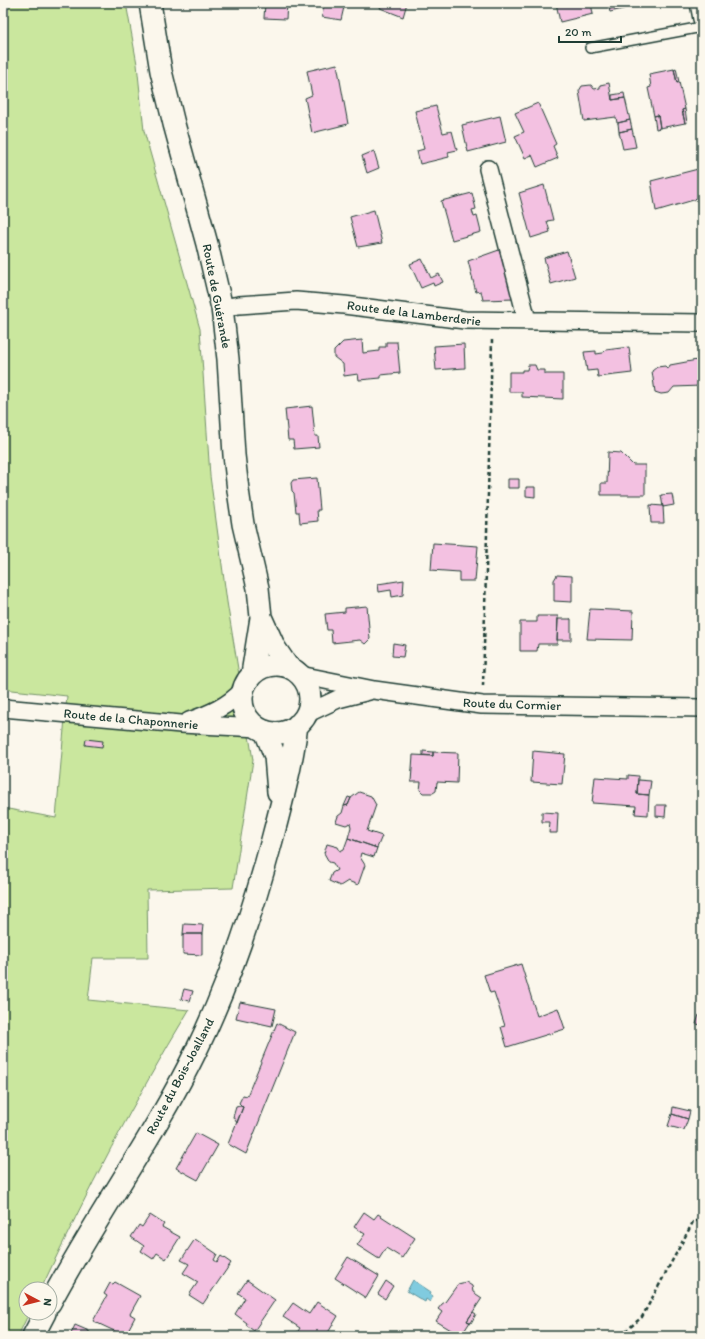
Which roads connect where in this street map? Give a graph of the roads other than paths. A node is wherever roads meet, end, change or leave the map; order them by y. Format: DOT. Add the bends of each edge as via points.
graph roads {
  1 [pos="150,3"];
  2 [pos="699,3"];
  3 [pos="702,19"];
  4 [pos="702,27"];
  5 [pos="590,48"];
  6 [pos="488,169"];
  7 [pos="222,308"];
  8 [pos="526,320"];
  9 [pos="702,323"];
  10 [pos="261,617"];
  11 [pos="294,671"];
  12 [pos="248,682"];
  13 [pos="374,690"];
  14 [pos="3,708"];
  15 [pos="702,708"];
  16 [pos="301,720"];
  17 [pos="181,724"];
  18 [pos="262,730"];
  19 [pos="280,810"];
  20 [pos="58,1290"];
  21 [pos="41,1321"];
  22 [pos="33,1336"];
  1 -- 7 [label="street, Route de Guérande" via="161,71"];
  2 -- 3 [label="street"];
  4 -- 5 [label="lane"];
  6 -- 8 [label="street"];
  7 -- 8 [label="street, Route de la Lamberderie" via="296,300 465,320"];
  7 -- 10 [label="street, Route de Guérande" via="238,490 258,588"];
  8 -- 9 [label="street, Route de la Lamberderie"];
  10 -- 11 [label="street, Route de Guérande" via="275,648"];
  10 -- 12 [label="street, Route de Guérande"];
  11 -- 12 [label="street" via="280,665 265,666"];
  11 -- 13 [label="street, Route du Cormier"];
  11 -- 16 [label="street" via="306,684 309,694 309,704"];
  12 -- 17 [label="street" via="232,701 208,715"];
  12 -- 18 [label="street" via="242,701 244,712 250,721"];
  13 -- 15 [label="street, Route du Cormier" via="482,705"];
  13 -- 16 [label="street" via="338,699"];
  14 -- 17 [label="street, Route de la Chaponnerie"];
  16 -- 18 [label="street" via="286,731 276,733"];
  16 -- 19 [label="street, Route du Bois-Joalland"];
  17 -- 18 [label="street, Route de la Chaponnerie"];
  18 -- 19 [label="street, Route du Bois-Joalland" via="275,756"];
  19 -- 20 [label="street, Route du Bois-Joalland" via="255,903 198,1047"];
  21 -- 22 [label="street"];
}
